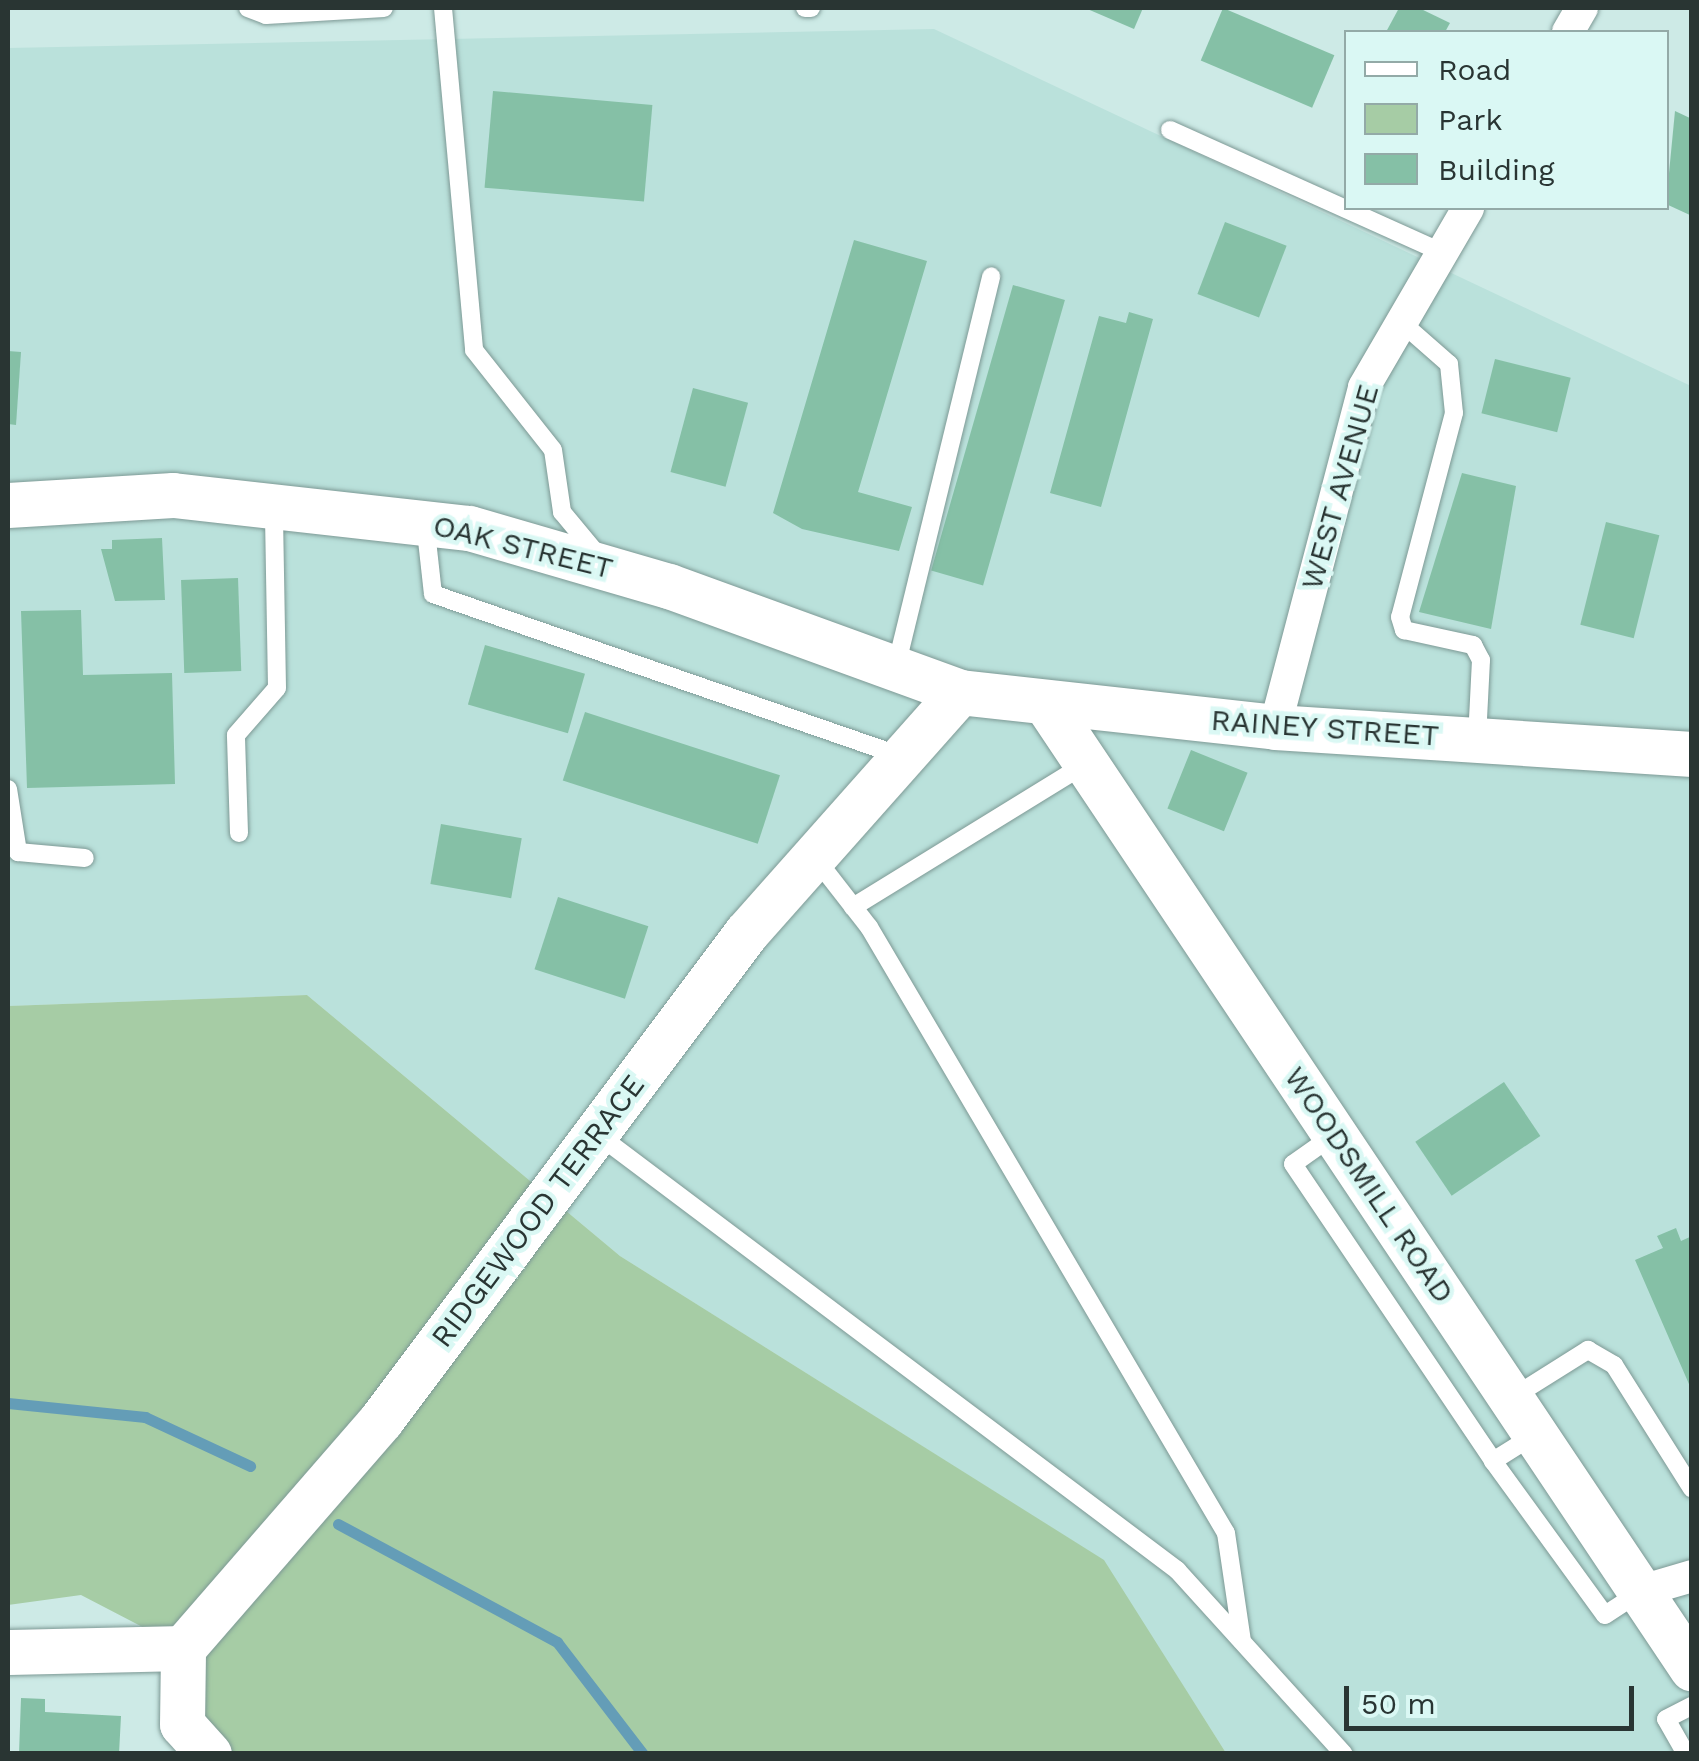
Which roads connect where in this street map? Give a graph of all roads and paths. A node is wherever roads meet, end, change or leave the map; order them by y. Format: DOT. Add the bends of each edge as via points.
graph roads {
  1 [pos="248,8"];
  2 [pos="384,8"];
  3 [pos="443,8"];
  4 [pos="1582,8"];
  5 [pos="1569,30"];
  6 [pos="1170,130"];
  7 [pos="1344,208"];
  8 [pos="1348,210"];
  9 [pos="1467,210"];
  10 [pos="1442,252"];
  11 [pos="991,276"];
  12 [pos="1402,322"];
  13 [pos="273,503"];
  14 [pos="8,505"];
  15 [pos="425,522"];
  16 [pos="609,568"];
  17 [pos="896,668"];
  18 [pos="960,692"];
  19 [pos="1044,702"];
  20 [pos="1275,727"];
  21 [pos="1477,740"];
  22 [pos="1692,754"];
  23 [pos="902,756"];
  24 [pos="1085,764"];
  25 [pos="8,789"];
  26 [pos="239,833"];
  27 [pos="814,856"];
  28 [pos="86,858"];
  29 [pos="854,907"];
  30 [pos="596,1133"];
  31 [pos="1334,1135"];
  32 [pos="1524,1415"];
  33 [pos="1492,1461"];
  34 [pos="1692,1489"];
  35 [pos="1692,1576"];
  36 [pos="1641,1591"];
  37 [pos="1242,1642"];
  38 [pos="183,1648"];
  39 [pos="8,1652"];
  40 [pos="1692,1669"];
  41 [pos="1692,1706"];
  42 [pos="191,1744"];
  43 [pos="1344,1754"];
  44 [pos="1686,1754"];
  1 -- 2 [label="lane" via="266,15"];
  3 -- 16 [label="lane" via="474,350 553,450 562,512"];
  4 -- 5 [label="street"];
  6 -- 7 [label="lane"];
  8 -- 10 [label="lane"];
  9 -- 10 [label="street, WEST AVENUE"];
  10 -- 12 [label="street, WEST AVENUE"];
  11 -- 17 [label="lane"];
  12 -- 20 [label="street, WEST AVENUE" via="1364,387"];
  12 -- 21 [label="lane" via="1449,364 1454,413 1400,617 1404,630 1473,646 1481,660"];
  13 -- 14 [label="street, OAK STREET" via="173,494"];
  13 -- 15 [label="street, OAK STREET"];
  13 -- 26 [label="lane" via="277,688 236,735"];
  15 -- 16 [label="street, OAK STREET"];
  15 -- 23 [label="lane" via="433,594"];
  16 -- 17 [label="street, OAK STREET"];
  17 -- 18 [label="street, OAK STREET"];
  18 -- 19 [label="street, RAINEY STREET"];
  18 -- 23 [label="street, RIDGEWOOD TERRACE"];
  19 -- 20 [label="street, RAINEY STREET"];
  19 -- 24 [label="street, WOODSMILL ROAD"];
  20 -- 21 [label="street, RAINEY STREET"];
  21 -- 22 [label="street, RAINEY STREET"];
  23 -- 27 [label="street, RIDGEWOOD TERRACE"];
  24 -- 29 [label="lane"];
  24 -- 31 [label="street, WOODSMILL ROAD"];
  25 -- 28 [label="lane" via="18,852"];
  27 -- 29 [label="lane"];
  27 -- 30 [label="street, RIDGEWOOD TERRACE"];
  29 -- 37 [label="lane" via="1226,1533"];
  30 -- 37 [label="lane" via="1177,1570"];
  30 -- 38 [label="street, RIDGEWOOD TERRACE" via="381,1420"];
  31 -- 32 [label="street, WOODSMILL ROAD"];
  31 -- 33 [label="lane" via="1293,1164"];
  32 -- 33 [label="lane"];
  32 -- 34 [label="lane" via="1588,1350 1614,1365"];
  32 -- 36 [label="street, WOODSMILL ROAD"];
  33 -- 36 [label="lane" via="1605,1615"];
  35 -- 36 [label="street"];
  36 -- 40 [label="street, WOODSMILL ROAD"];
  37 -- 43 [label="lane"];
  38 -- 39 [label="street"];
  38 -- 42 [label="street"];
  41 -- 44 [label="lane" via="1666,1719"];
}
